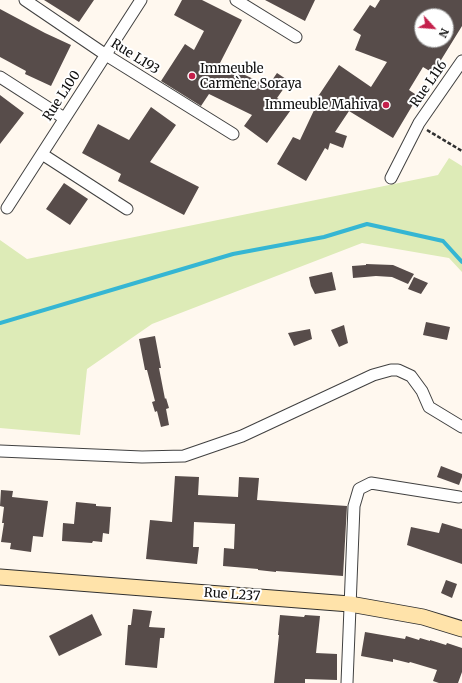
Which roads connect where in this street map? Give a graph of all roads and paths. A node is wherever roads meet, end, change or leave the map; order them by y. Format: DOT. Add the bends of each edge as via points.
graph roads {
  1 [pos="25,0"];
  2 [pos="141,0"];
  3 [pos="236,0"];
  4 [pos="296,37"];
  5 [pos="106,55"];
  6 [pos="462,61"];
  7 [pos="0,77"];
  8 [pos="64,118"];
  9 [pos="419,123"];
  10 [pos="232,134"];
  11 [pos="462,151"];
  12 [pos="42,154"];
  13 [pos="391,178"];
  14 [pos="6,208"];
  15 [pos="127,209"];
  16 [pos="462,427"];
  17 [pos="0,451"];
  18 [pos="459,497"];
  19 [pos="0,577"];
  20 [pos="350,604"];
  21 [pos="462,629"];
  22 [pos="347,683"];
  1 -- 5 [label="street, Rue L193"];
  2 -- 5 [label="street, Rue L100"];
  3 -- 4 [label="street"];
  5 -- 8 [label="street, Rue L100"];
  5 -- 10 [label="street, Rue L193"];
  6 -- 9 [label="street, Rue L116"];
  7 -- 8 [label="street"];
  8 -- 12 [label="street, Rue L100"];
  9 -- 11 [label="path"];
  9 -- 13 [label="street, Rue L116"];
  12 -- 14 [label="street, Rue L100"];
  12 -- 15 [label="street"];
  16 -- 17 [label="street" via="428,407 422,391 411,376 398,370 391,370 374,375 242,436 184,456 142,457"];
  18 -- 20 [label="street" via="371,483 359,489 354,506"];
  19 -- 20 [label="street, Rue L237"];
  20 -- 21 [label="street, Rue L237" via="423,617"];
  20 -- 22 [label="street"];
}
